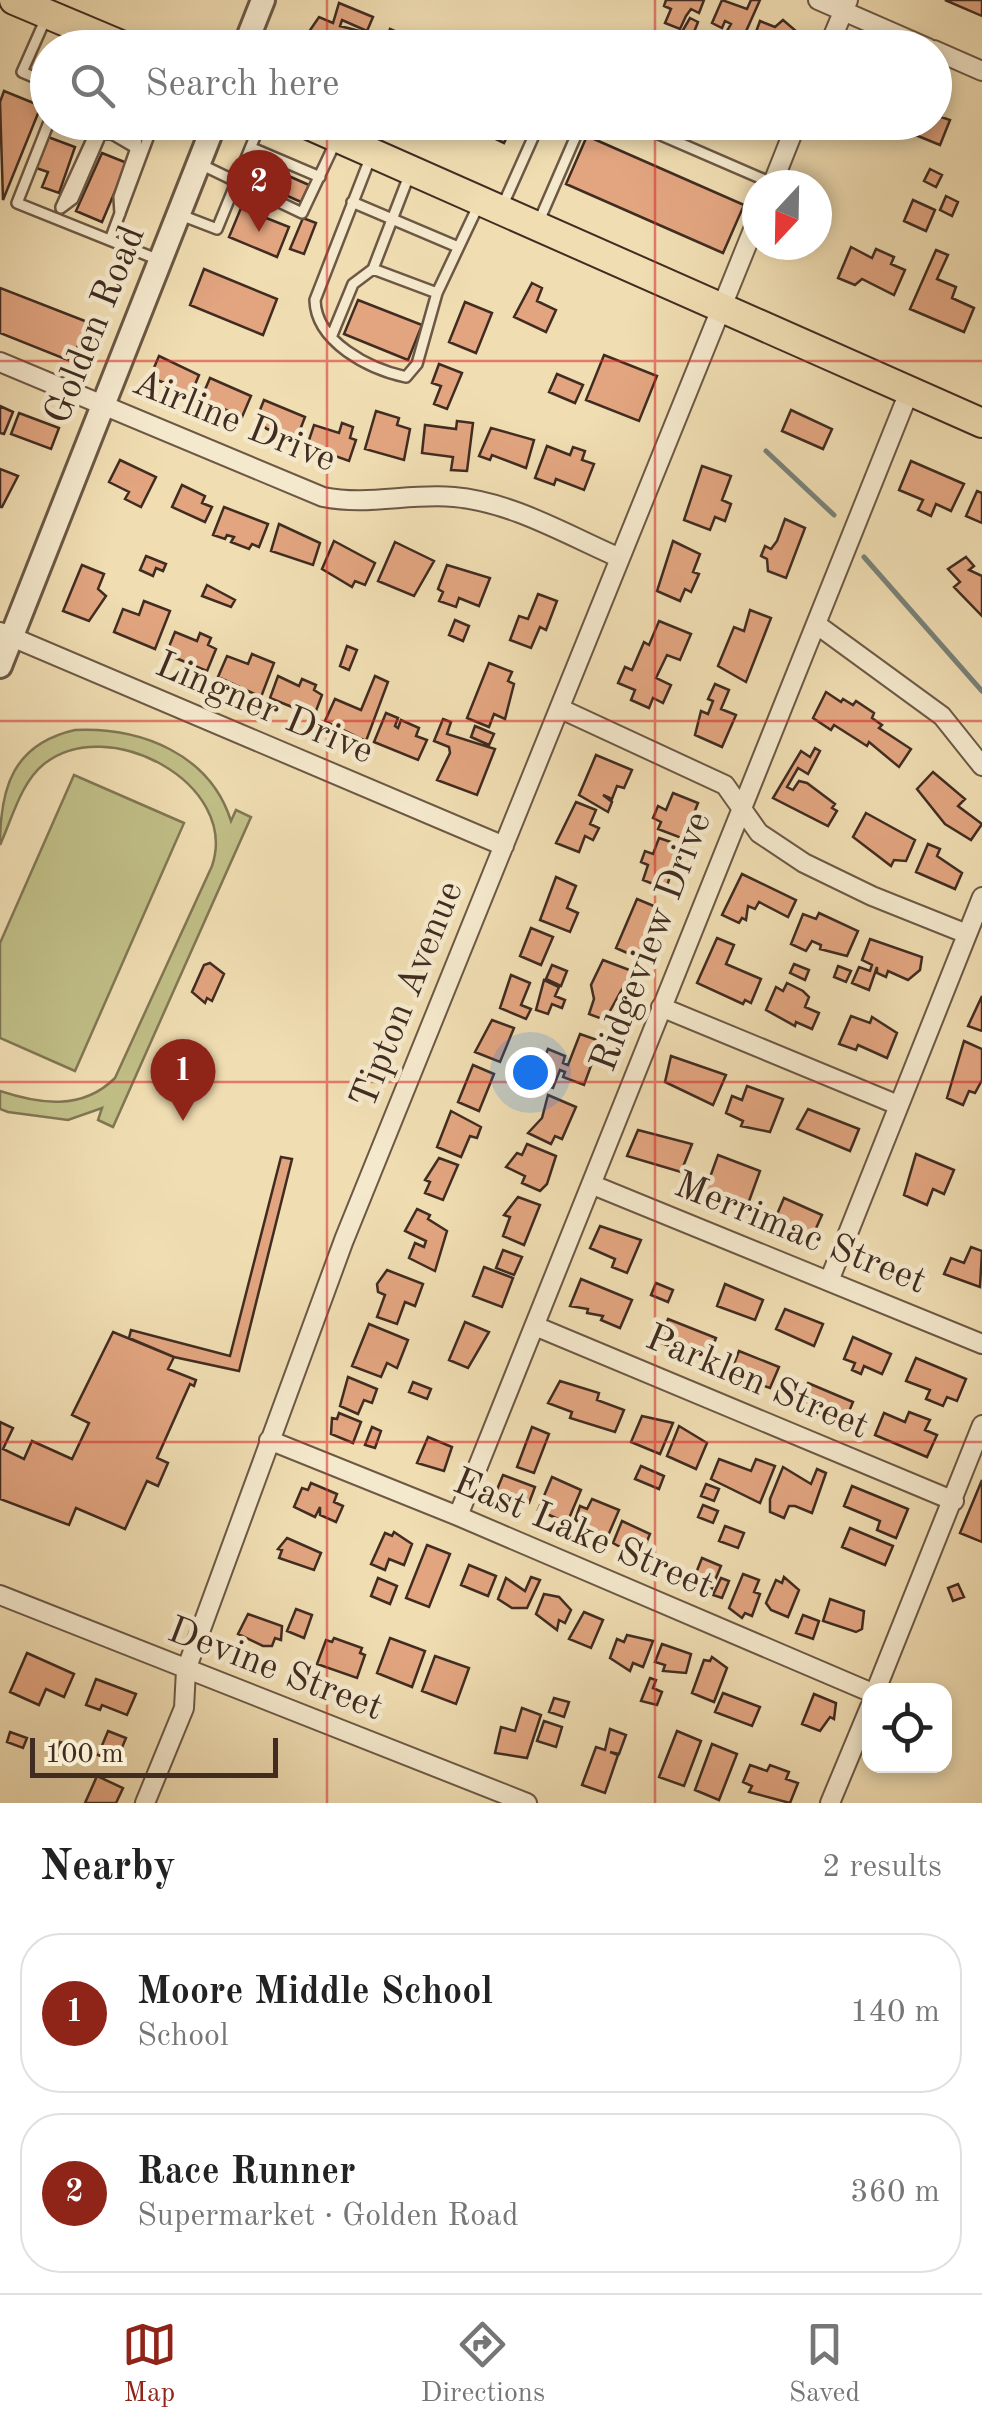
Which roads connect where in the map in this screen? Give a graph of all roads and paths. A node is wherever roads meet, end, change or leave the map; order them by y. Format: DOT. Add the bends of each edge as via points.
graph roads {
  1 [pos="14,0"];
  2 [pos="263,0"];
  3 [pos="818,0"];
  4 [pos="846,6"];
  5 [pos="47,14"];
  6 [pos="40,30"];
  7 [pos="71,30"];
  8 [pos="251,30"];
  9 [pos="836,30"];
  10 [pos="893,30"];
  11 [pos="30,53"];
  12 [pos="952,58"];
  13 [pos="982,70"];
  14 [pos="30,75"];
  15 [pos="42,140"];
  16 [pos="92,140"];
  17 [pos="98,140"];
  18 [pos="122,140"];
  19 [pos="147,140"];
  20 [pos="208,140"];
  21 [pos="255,140"];
  22 [pos="337,140"];
  23 [pos="342,140"];
  24 [pos="529,140"];
  25 [pos="574,140"];
  26 [pos="672,140"];
  27 [pos="790,140"];
  28 [pos="252,148"];
  29 [pos="372,154"];
  30 [pos="199,163"];
  31 [pos="410,170"];
  32 [pos="778,170"];
  33 [pos="742,171"];
  34 [pos="320,177"];
  35 [pos="235,184"];
  36 [pos="352,202"];
  37 [pos="490,206"];
  38 [pos="59,214"];
  39 [pos="120,214"];
  40 [pos="178,214"];
  41 [pos="392,219"];
  42 [pos="537,226"];
  43 [pos="110,240"];
  44 [pos="458,247"];
  45 [pos="742,256"];
  46 [pos="160,260"];
  47 [pos="374,268"];
  48 [pos="437,293"];
  49 [pos="721,307"];
  50 [pos="332,335"];
  51 [pos="0,362"];
  52 [pos="910,392"];
  53 [pos="102,403"];
  54 [pos="982,423"];
  55 [pos="620,558"];
  56 [pos="816,624"];
  57 [pos="5,635"];
  58 [pos="0,666"];
  59 [pos="561,709"];
  60 [pos="982,766"];
  61 [pos="739,808"];
  62 [pos="504,846"];
  63 [pos="982,897"];
  64 [pos="968,934"];
  65 [pos="661,1007"];
  66 [pos="898,1106"];
  67 [pos="593,1185"];
  68 [pos="829,1281"];
  69 [pos="535,1326"];
  70 [pos="982,1344"];
  71 [pos="982,1425"];
  72 [pos="269,1440"];
  73 [pos="954,1501"];
  74 [pos="458,1516"];
  75 [pos="0,1595"];
  76 [pos="186,1670"];
  77 [pos="876,1683"];
  78 [pos="862,1686"];
  79 [pos="862,1726"];
  80 [pos="145,1803"];
  81 [pos="527,1803"];
  82 [pos="830,1803"];
  1 -- 5 [label="main road"];
  2 -- 8 [label="street"];
  3 -- 4 [label="street"];
  4 -- 9 [label="street"];
  4 -- 10 [label="street"];
  5 -- 6 [label="lane"];
  5 -- 7 [label="main road"];
  11 -- 14 [label="lane" via="22,72"];
  12 -- 13 [label="street"];
  15 -- 38 [label="lane" via="16,203"];
  16 -- 38 [label="lane"];
  17 -- 38 [label="lane" via="73,199"];
  18 -- 39 [label="lane" via="136,148"];
  19 -- 39 [label="lane"];
  20 -- 30 [label="street, Golden Road"];
  21 -- 28 [label="lane"];
  22 -- 34 [label="lane"];
  23 -- 29 [label="main road"];
  24 -- 37 [label="lane"];
  25 -- 42 [label="lane"];
  26 -- 33 [label="lane"];
  27 -- 32 [label="street"];
  28 -- 34 [label="lane" via="276,165"];
  28 -- 35 [label="lane"];
  29 -- 31 [label="main road"];
  29 -- 36 [label="lane"];
  30 -- 35 [label="lane"];
  30 -- 40 [label="street, Golden Road"];
  31 -- 37 [label="main road"];
  31 -- 41 [label="lane"];
  34 -- 35 [label="lane" via="302,213 285,200"];
  35 -- 40 [label="lane" via="217,229"];
  36 -- 41 [label="lane"];
  36 -- 50 [label="lane" via="314,300 319,324"];
  37 -- 42 [label="main road"];
  37 -- 44 [label="lane"];
  38 -- 43 [label="lane"];
  39 -- 43 [label="lane"];
  40 -- 46 [label="street, Golden Road"];
  41 -- 44 [label="lane"];
  41 -- 47 [label="lane"];
  42 -- 49 [label="main road"];
  43 -- 46 [label="lane"];
  44 -- 48 [label="lane"];
  45 -- 49 [label="street, Tipton Avenue"];
  46 -- 53 [label="street, Golden Road"];
  47 -- 48 [label="lane"];
  47 -- 50 [label="lane" via="353,284"];
  48 -- 50 [label="lane" via="417,364 406,377 344,350"];
  49 -- 52 [label="main road"];
  49 -- 55 [label="street, Tipton Avenue"];
  51 -- 53 [label="street, Airline Drive"];
  52 -- 54 [label="main road"];
  52 -- 56 [label="street, Ridgeview Drive"];
  53 -- 55 [label="street, Airline Drive" via="324,497 470,500"];
  53 -- 57 [label="street, Golden Road"];
  55 -- 59 [label="street, Tipton Avenue"];
  56 -- 60 [label="street" via="942,716"];
  56 -- 61 [label="street, Ridgeview Drive"];
  57 -- 58 [label="street, Golden Road"];
  57 -- 62 [label="street, Lingner Drive"];
  59 -- 61 [label="street" via="725,785"];
  59 -- 62 [label="street, Tipton Avenue"];
  61 -- 64 [label="street" via="759,833 804,863"];
  61 -- 65 [label="street, Ridgeview Drive"];
  62 -- 72 [label="street, Tipton Avenue"];
  63 -- 64 [label="street"];
  64 -- 66 [label="street"];
  65 -- 66 [label="street"];
  65 -- 67 [label="street, Ridgeview Drive"];
  66 -- 68 [label="street"];
  67 -- 68 [label="street, Merrimac Street"];
  67 -- 69 [label="street, Ridgeview Drive"];
  68 -- 70 [label="street, Merrimac Street"];
  69 -- 73 [label="street, Parklen Street"];
  69 -- 74 [label="street, Ridgeview Drive"];
  71 -- 73 [label="street"];
  72 -- 74 [label="street, East Lake Street"];
  72 -- 76 [label="street, Tipton Avenue"];
  73 -- 77 [label="street"];
  74 -- 78 [label="street, East Lake Street"];
  75 -- 76 [label="street, Devine Street"];
  76 -- 80 [label="street, Tipton Avenue" via="184,1708"];
  76 -- 81 [label="street, Devine Street"];
  79 -- 82 [label="street"];
}
